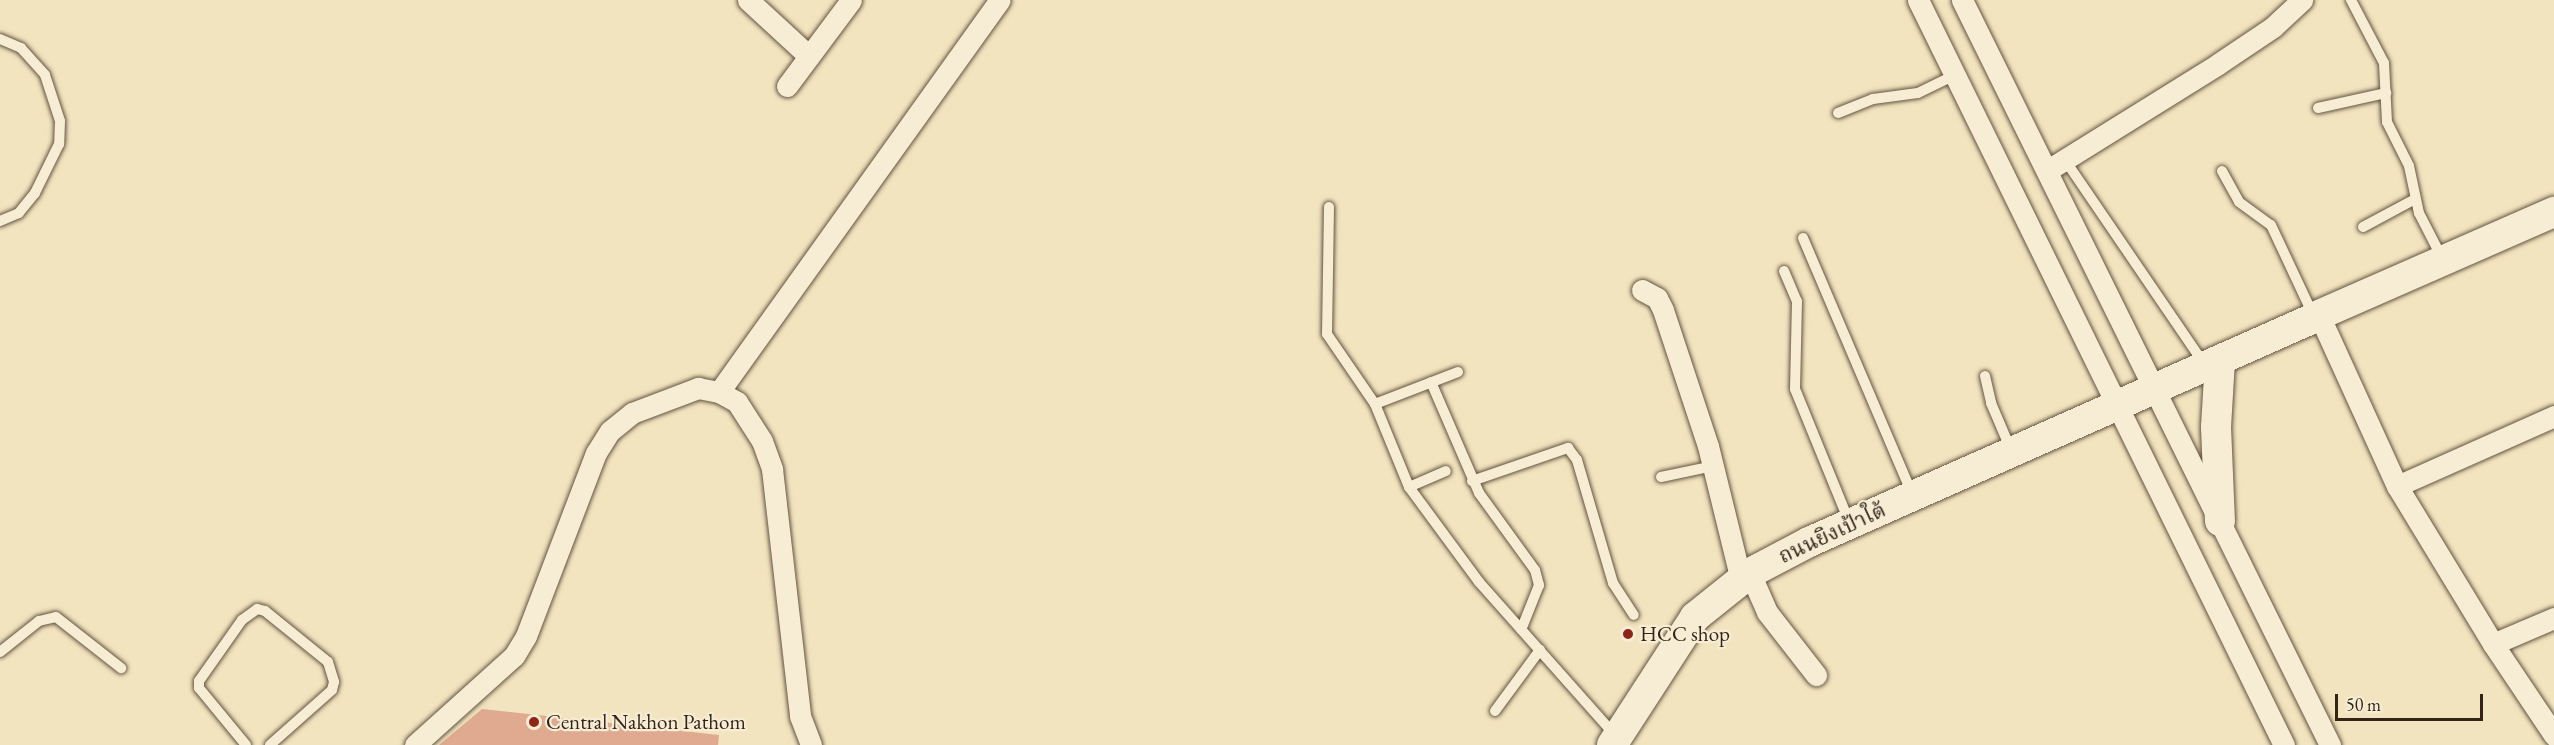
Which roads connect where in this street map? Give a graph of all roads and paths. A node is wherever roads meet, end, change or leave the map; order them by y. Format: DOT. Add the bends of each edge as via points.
graph roads {
  1 [pos="748,0"];
  2 [pos="851,0"];
  3 [pos="999,0"];
  4 [pos="1918,0"];
  5 [pos="1962,0"];
  6 [pos="2302,0"];
  7 [pos="2351,0"];
  8 [pos="0,39"];
  9 [pos="809,56"];
  10 [pos="1955,75"];
  11 [pos="787,86"];
  12 [pos="2386,93"];
  13 [pos="2318,108"];
  14 [pos="1838,113"];
  15 [pos="2056,165"];
  16 [pos="2222,171"];
  17 [pos="2415,199"];
  18 [pos="1329,207"];
  19 [pos="2554,212"];
  20 [pos="0,221"];
  21 [pos="2363,227"];
  22 [pos="1803,238"];
  23 [pos="2443,261"];
  24 [pos="1784,271"];
  25 [pos="1642,290"];
  26 [pos="2317,316"];
  27 [pos="2213,364"];
  28 [pos="1458,372"];
  29 [pos="1985,376"];
  30 [pos="1431,382"];
  31 [pos="2155,390"];
  32 [pos="719,392"];
  33 [pos="1375,404"];
  34 [pos="2118,406"];
  35 [pos="2554,416"];
  36 [pos="2012,453"];
  37 [pos="1713,466"];
  38 [pos="1446,471"];
  39 [pos="1661,477"];
  40 [pos="1472,481"];
  41 [pos="2397,486"];
  42 [pos="1409,487"];
  43 [pos="1913,496"];
  44 [pos="2220,521"];
  45 [pos="1851,524"];
  46 [pos="1746,576"];
  47 [pos="1634,615"];
  48 [pos="2554,618"];
  49 [pos="1521,630"];
  50 [pos="2493,644"];
  51 [pos="1540,650"];
  52 [pos="0,652"];
  53 [pos="121,668"];
  54 [pos="1816,675"];
  55 [pos="1495,711"];
  56 [pos="2554,735"];
  57 [pos="1615,741"];
  58 [pos="428,742"];
  59 [pos="246,745"];
  60 [pos="270,745"];
  61 [pos="811,745"];
  62 [pos="2284,745"];
  63 [pos="2330,745"];
  1 -- 9 [label="street"];
  2 -- 9 [label="street"];
  3 -- 32 [label="street"];
  4 -- 10 [label="street"];
  5 -- 15 [label="street"];
  6 -- 15 [label="street" via="2228,58"];
  7 -- 12 [label="lane" via="2384,63"];
  8 -- 20 [label="lane" via="21,48 45,75 60,121 59,144 35,193 19,213"];
  9 -- 11 [label="street"];
  10 -- 14 [label="lane" via="1918,93 1872,99"];
  10 -- 34 [label="street"];
  12 -- 13 [label="lane"];
  12 -- 17 [label="lane" via="2387,122 2409,166"];
  15 -- 27 [label="lane"];
  15 -- 31 [label="street"];
  16 -- 26 [label="lane" via="2239,202 2271,225"];
  17 -- 21 [label="lane"];
  17 -- 23 [label="lane"];
  18 -- 33 [label="lane" via="1327,334"];
  19 -- 23 [label="main road, ถนนยิงเป้าใต้"];
  22 -- 43 [label="lane"];
  23 -- 26 [label="main road, ถนนยิงเป้าใต้"];
  24 -- 45 [label="lane" via="1797,301 1795,389"];
  25 -- 37 [label="street" via="1657,298 1663,310"];
  26 -- 27 [label="main road, ถนนยิงเป้าใต้"];
  26 -- 41 [label="street"];
  27 -- 31 [label="main road, ถนนยิงเป้าใต้"];
  27 -- 44 [label="main road"];
  28 -- 30 [label="lane"];
  29 -- 36 [label="lane" via="1991,403"];
  30 -- 33 [label="lane"];
  30 -- 40 [label="lane"];
  31 -- 34 [label="main road, ถนนยิงเป้าใต้"];
  31 -- 44 [label="street"];
  32 -- 58 [label="street" via="698,388 675,394 632,413 610,431 596,453 526,636 500,671"];
  32 -- 61 [label="street" via="746,412 772,469 800,716"];
  33 -- 42 [label="lane"];
  34 -- 36 [label="main road, ถนนยิงเป้าใต้"];
  34 -- 62 [label="street"];
  35 -- 41 [label="street"];
  36 -- 43 [label="main road, ถนนยิงเป้าใต้"];
  37 -- 39 [label="lane"];
  37 -- 46 [label="street"];
  38 -- 42 [label="lane"];
  40 -- 47 [label="lane" via="1568,448 1577,460 1613,583"];
  40 -- 49 [label="lane" via="1535,570 1539,585"];
  41 -- 50 [label="street"];
  42 -- 49 [label="lane" via="1438,531"];
  43 -- 45 [label="main road, ถนนยิงเป้าใต้"];
  44 -- 63 [label="street"];
  45 -- 46 [label="main road, ถนนยิงเป้าใต้"];
  46 -- 54 [label="street" via="1767,612"];
  46 -- 57 [label="main road, ถนนยิงเป้าใต้" via="1695,618"];
  48 -- 50 [label="street"];
  49 -- 51 [label="lane"];
  50 -- 56 [label="street"];
  51 -- 55 [label="lane"];
  51 -- 57 [label="lane"];
  52 -- 53 [label="lane" via="39,621 56,617"];
  59 -- 60 [label="lane" via="199,688 199,681 242,620 257,609 265,611 328,662 334,682 333,690"];
}
